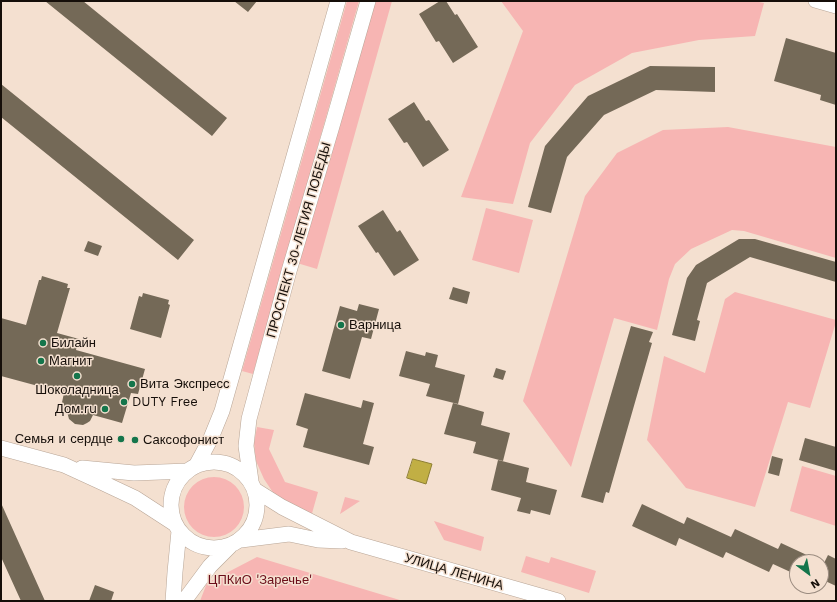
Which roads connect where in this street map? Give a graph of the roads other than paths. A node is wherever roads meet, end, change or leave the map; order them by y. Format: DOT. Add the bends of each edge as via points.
graph roads {
  1 [pos="338,1"];
  2 [pos="368,1"];
  3 [pos="816,1"];
  4 [pos="836,7"];
  5 [pos="1,448"];
  6 [pos="64,465"];
  7 [pos="192,469"];
  8 [pos="253,486"];
  9 [pos="177,528"];
  10 [pos="351,542"];
  11 [pos="235,543"];
  12 [pos="173,601"];
  13 [pos="184,601"];
  14 [pos="558,601"];
  1 -- 7 [label="main road" via="222,411"];
  2 -- 8 [label="main road, ПРОСПЕКТ 30-ЛЕТИЯ ПОБЕДЫ" via="289,271 249,419 246,446"];
  3 -- 4 [label="street"];
  5 -- 6 [label="main road"];
  6 -- 7 [label="main road" via="134,473"];
  6 -- 9 [label="main road" via="135,498"];
  7 -- 8 [label="main road" via="210,462 226,464 240,470"];
  7 -- 9 [label="main road" via="178,482 172,495 171,510"];
  8 -- 10 [label="main road, УЛИЦА ЛЕНИНА" via="282,507"];
  8 -- 11 [label="main road" via="258,503 256,517 251,530"];
  9 -- 11 [label="main road" via="189,541 202,547 216,549"];
  9 -- 12 [label="main road"];
  10 -- 11 [label="main road, УЛИЦА ЛЕНИНА" via="318,540 289,534"];
  10 -- 14 [label="main road, УЛИЦА ЛЕНИНА"];
  11 -- 13 [label="main road" via="210,566"];
}
